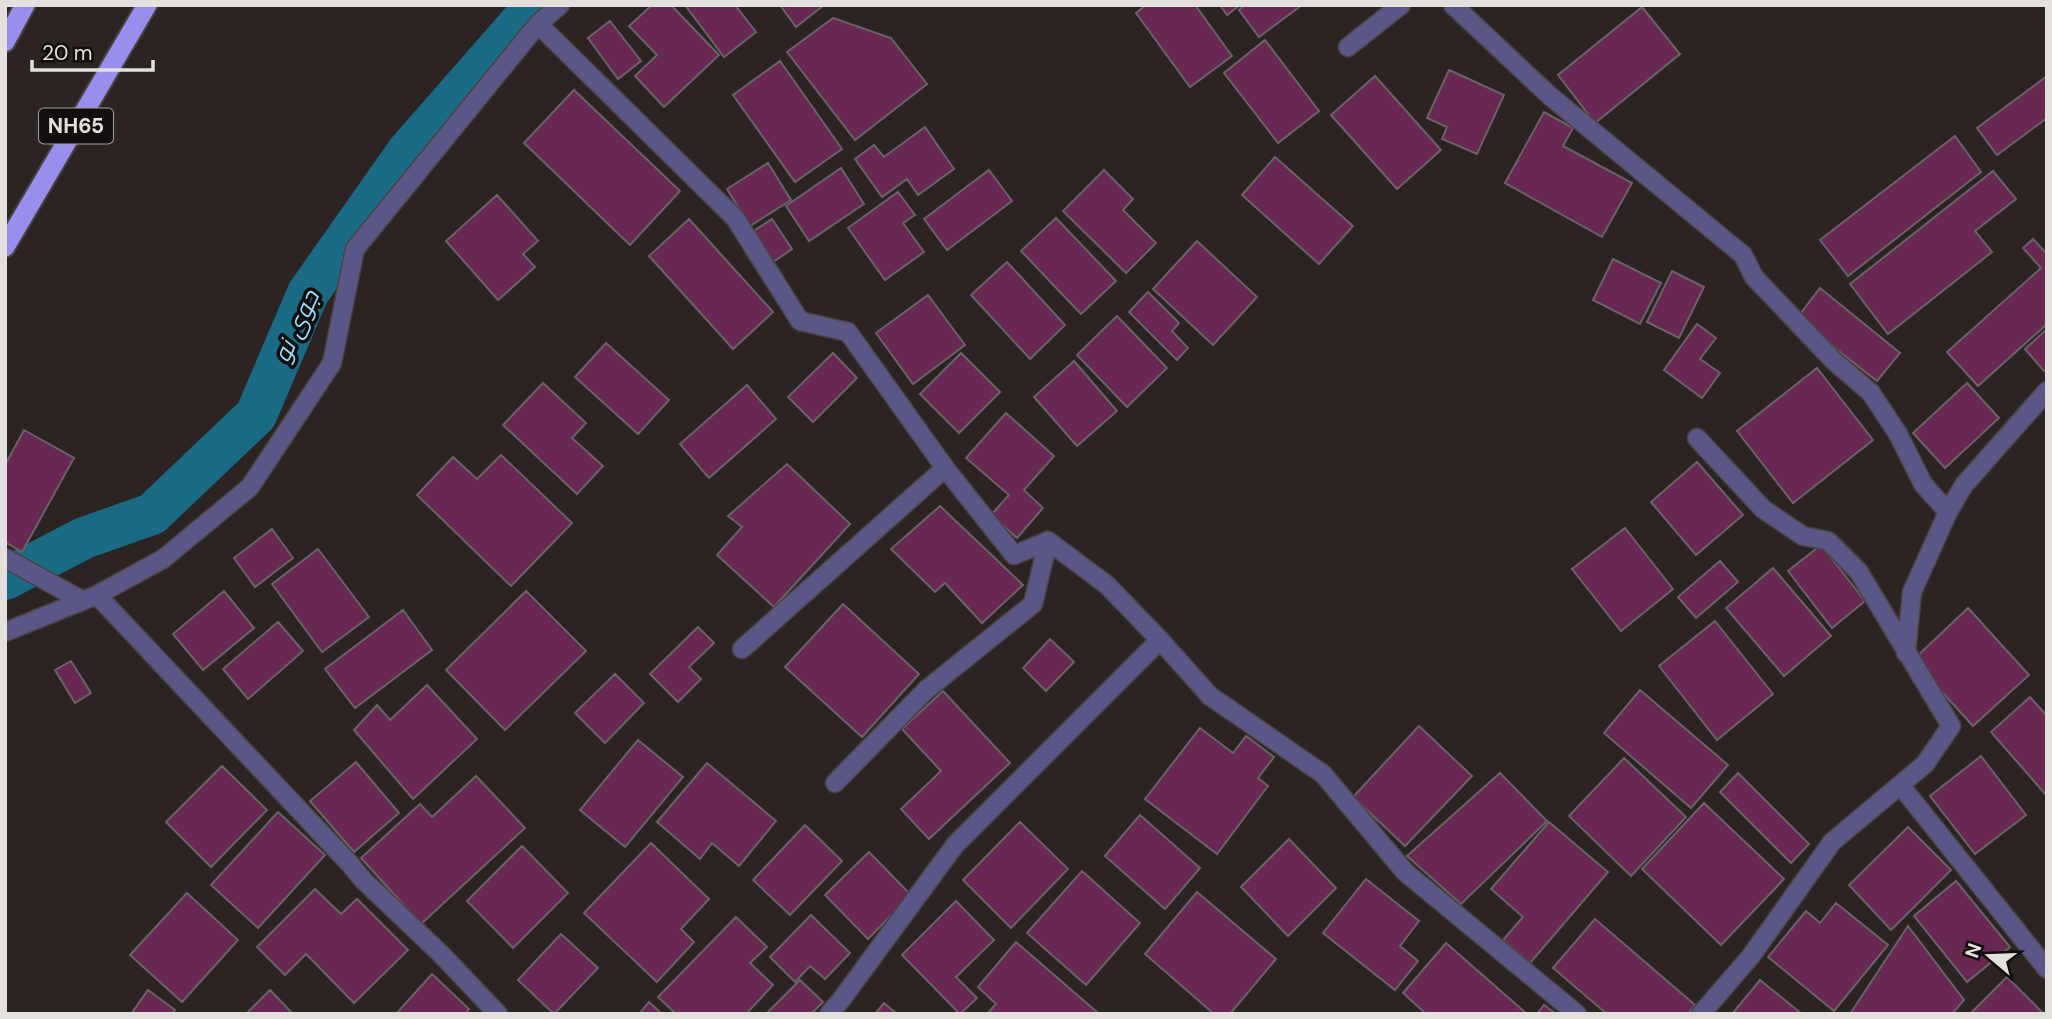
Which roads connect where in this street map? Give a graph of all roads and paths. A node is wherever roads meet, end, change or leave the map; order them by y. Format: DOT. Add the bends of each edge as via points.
graph roads {
  1 [pos="25,5"];
  2 [pos="147,5"];
  3 [pos="560,5"];
  4 [pos="1401,5"];
  5 [pos="1453,5"];
  6 [pos="538,24"];
  7 [pos="5,41"];
  8 [pos="1348,47"];
  9 [pos="5,247"];
  10 [pos="2047,391"];
  11 [pos="1697,438"];
  12 [pos="945,468"];
  13 [pos="1948,512"];
  14 [pos="1048,541"];
  15 [pos="5,558"];
  16 [pos="90,598"];
  17 [pos="5,632"];
  18 [pos="1160,640"];
  19 [pos="741,649"];
  20 [pos="1906,653"];
  21 [pos="835,783"];
  22 [pos="1901,786"];
  23 [pos="2047,969"];
  24 [pos="498,1014"];
  25 [pos="829,1014"];
  26 [pos="1577,1014"];
  27 [pos="1701,1014"];
  1 -- 7 [label="highway"];
  2 -- 9 [label="highway, NH65"];
  3 -- 6 [label="street"];
  4 -- 8 [label="street"];
  5 -- 13 [label="street" via="1550,96 1743,255 1762,286 1871,393 1923,484"];
  6 -- 12 [label="street" via="735,218 800,321 848,332"];
  6 -- 16 [label="street" via="355,249 332,363 250,487 163,559"];
  10 -- 13 [label="street" via="1964,485"];
  11 -- 20 [label="street" via="1763,509 1803,536 1828,541 1859,572"];
  12 -- 14 [label="street" via="1013,555"];
  12 -- 19 [label="street"];
  13 -- 20 [label="street" via="1912,592"];
  14 -- 18 [label="street" via="1107,585"];
  14 -- 21 [label="street" via="1033,604 926,690"];
  15 -- 16 [label="street"];
  16 -- 17 [label="street"];
  16 -- 24 [label="street"];
  18 -- 25 [label="street" via="955,845"];
  18 -- 26 [label="street" via="1210,696 1324,774 1405,872"];
  20 -- 22 [label="street" via="1951,726 1925,764"];
  22 -- 23 [label="street"];
  22 -- 27 [label="street" via="1832,842 1751,956"];
}
